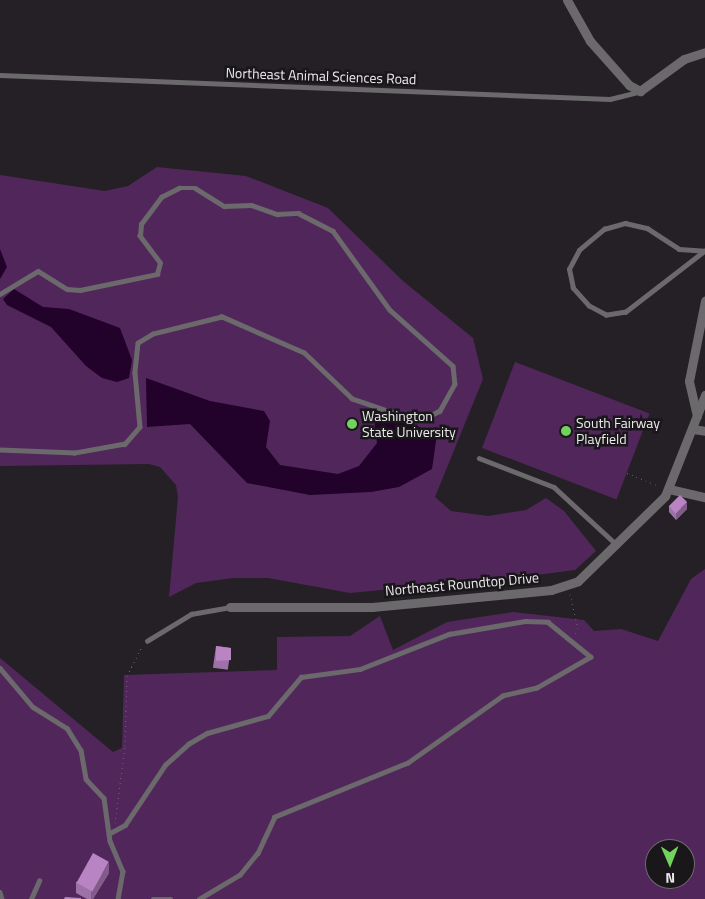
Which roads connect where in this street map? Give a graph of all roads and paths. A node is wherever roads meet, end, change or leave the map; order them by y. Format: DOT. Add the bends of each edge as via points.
graph roads {
  1 [pos="567,0"];
  2 [pos="705,52"];
  3 [pos="0,75"];
  4 [pos="640,91"];
  5 [pos="705,251"];
  6 [pos="0,294"];
  7 [pos="705,301"];
  8 [pos="705,395"];
  9 [pos="697,416"];
  10 [pos="692,428"];
  11 [pos="705,432"];
  12 [pos="0,450"];
  13 [pos="479,458"];
  14 [pos="627,473"];
  15 [pos="656,485"];
  16 [pos="669,489"];
  17 [pos="705,497"];
  18 [pos="618,546"];
  19 [pos="568,586"];
  20 [pos="230,607"];
  21 [pos="568,639"];
  22 [pos="147,640"];
  23 [pos="0,668"];
  24 [pos="110,833"];
  25 [pos="38,881"];
  26 [pos="0,892"];
  27 [pos="2,899"];
  28 [pos="31,899"];
  29 [pos="118,899"];
  30 [pos="153,899"];
  31 [pos="171,899"];
  32 [pos="200,899"];
  1 -- 4 [label="street" via="590,41 629,85"];
  2 -- 4 [label="street" via="684,59"];
  3 -- 4 [label="lane, Northeast Animal Sciences Road" via="610,100"];
  5 -- 5 [label="lane" via="679,249 647,228 625,223 604,230 579,250 569,269 573,288 589,306 606,315 626,312"];
  6 -- 12 [label="lane" via="38,271 74,290 157,274 160,263 140,236 141,224 161,197 179,188 194,188 224,206 252,205 277,214 298,213 333,231 390,310 453,366 455,384 440,410 425,420 408,418 352,399 304,353 222,317 154,334 138,343 135,372 140,427 125,444 76,453"];
  7 -- 9 [label="street" via="689,381"];
  8 -- 9 [label="street, Northeast Roundtop Drive"];
  9 -- 10 [label="street, Northeast Roundtop Drive"];
  10 -- 11 [label="street"];
  10 -- 16 [label="street, Northeast Roundtop Drive"];
  13 -- 18 [label="lane" via="554,487"];
  14 -- 15 [label="path"];
  16 -- 17 [label="street"];
  16 -- 18 [label="street, Northeast Roundtop Drive"];
  18 -- 19 [label="street, Northeast Roundtop Drive" via="585,577"];
  19 -- 20 [label="street, Northeast Roundtop Drive" via="372,607"];
  19 -- 21 [label="path" via="578,628"];
  20 -- 22 [label="lane, Northeast Roundtop Drive" via="191,614"];
  21 -- 24 [label="lane" via="548,622 524,621 449,634 360,669 301,677 268,716 207,733 188,744 165,765 126,826"];
  21 -- 32 [label="lane" via="588,652 590,662 537,688 503,696 408,763 275,817 258,853 240,874"];
  22 -- 24 [label="path" via="128,669 125,746"];
  23 -- 24 [label="lane" via="33,707 72,734 81,750 86,779 104,798 104,818"];
  24 -- 29 [label="lane" via="124,871"];
  25 -- 28 [label="lane"];
  26 -- 27 [label="lane"];
  30 -- 31 [label="lane"];
}
